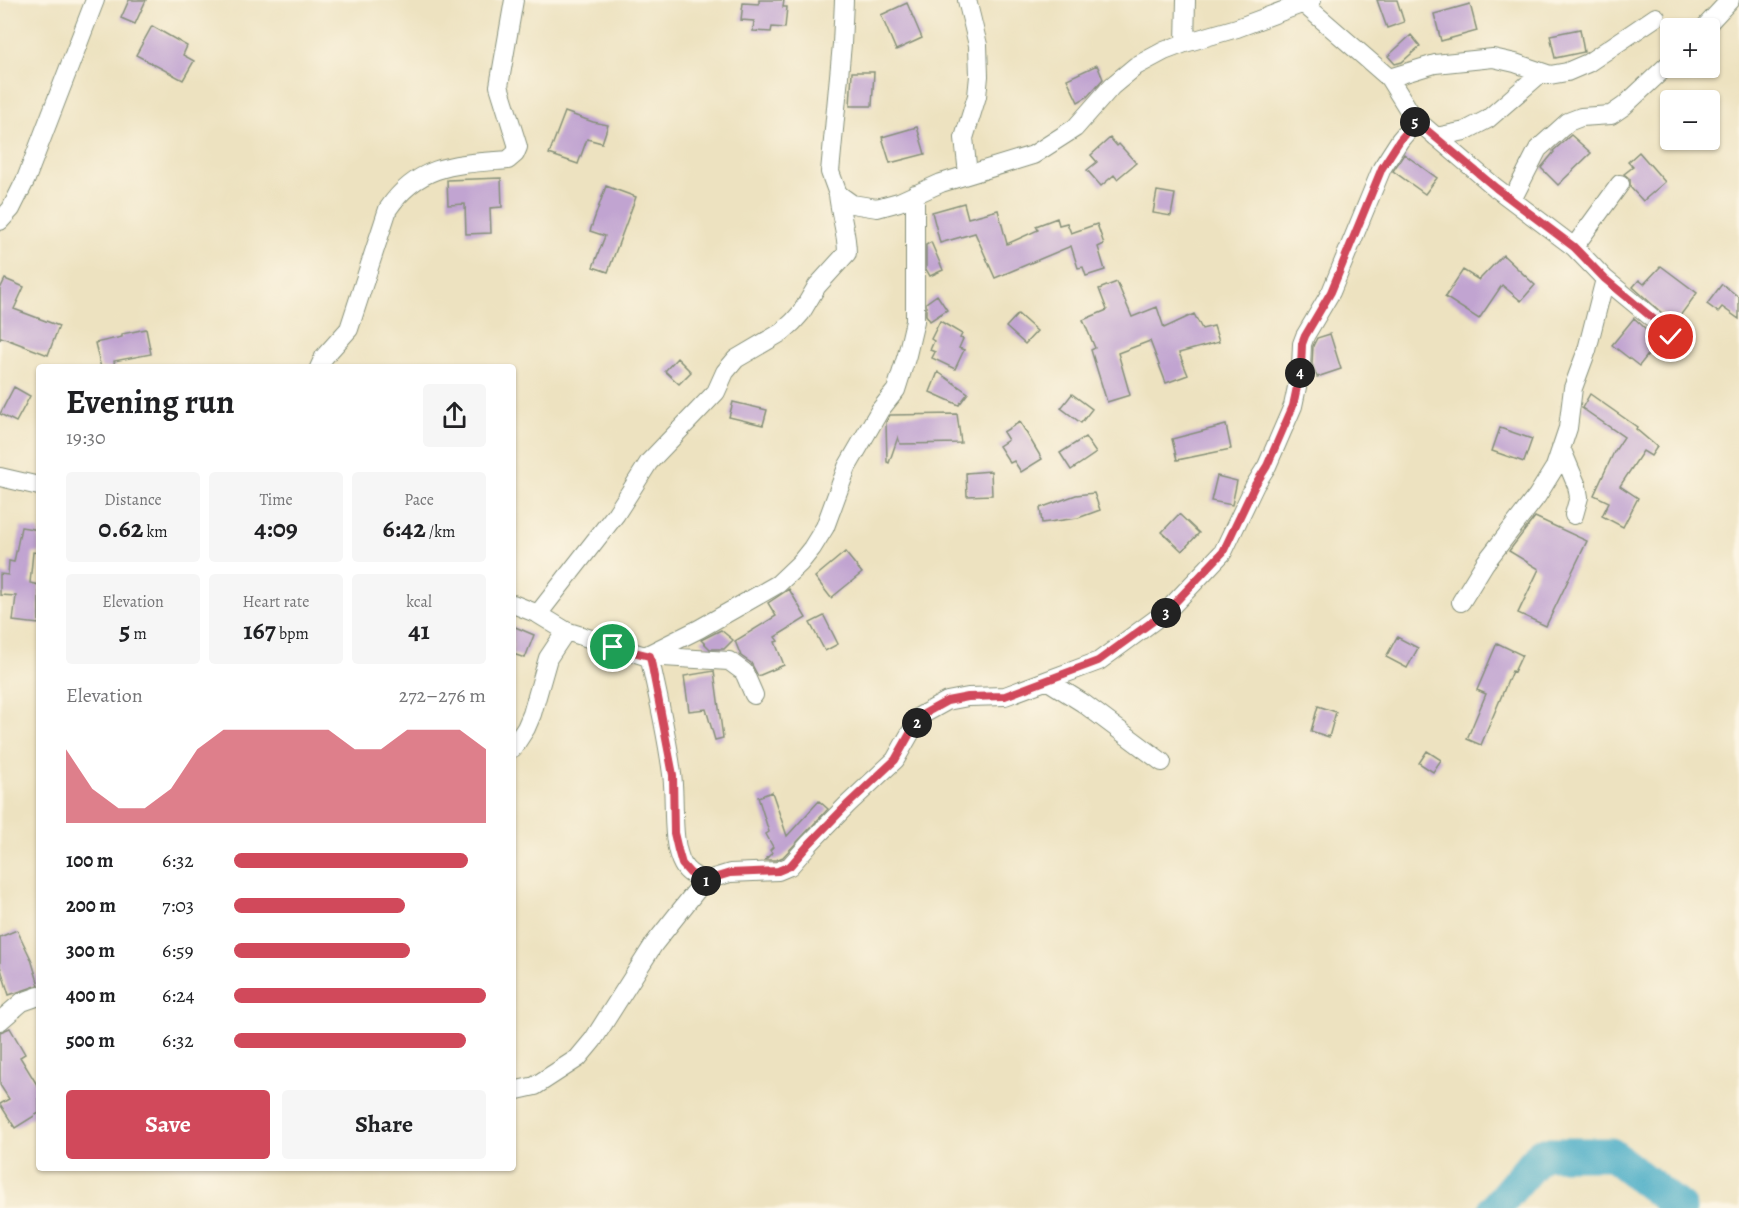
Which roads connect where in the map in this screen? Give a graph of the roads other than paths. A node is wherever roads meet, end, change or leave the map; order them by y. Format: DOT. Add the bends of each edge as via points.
graph roads {
  1 [pos="95,0"];
  2 [pos="514,0"];
  3 [pos="844,0"];
  4 [pos="967,0"];
  5 [pos="1186,0"];
  6 [pos="1731,0"];
  7 [pos="1308,2"];
  8 [pos="1656,17"];
  9 [pos="1714,18"];
  10 [pos="1185,43"];
  11 [pos="1660,72"];
  12 [pos="1540,73"];
  13 [pos="1389,78"];
  14 [pos="1416,121"];
  15 [pos="1436,137"];
  16 [pos="968,174"];
  17 [pos="1620,184"];
  18 [pos="838,194"];
  19 [pos="915,194"];
  20 [pos="1512,200"];
  21 [pos="0,221"];
  22 [pos="1574,247"];
  23 [pos="1605,279"];
  24 [pos="1671,337"];
  25 [pos="321,364"];
  26 [pos="1561,448"];
  27 [pos="1,480"];
  28 [pos="36,486"];
  29 [pos="1574,515"];
  30 [pos="1461,602"];
  31 [pos="516,605"];
  32 [pos="538,614"];
  33 [pos="566,631"];
  34 [pos="647,656"];
  35 [pos="1048,681"];
  36 [pos="754,695"];
  37 [pos="516,743"];
  38 [pos="1162,762"];
  39 [pos="704,881"];
  40 [pos="36,997"];
  41 [pos="0,1021"];
  42 [pos="516,1090"];
  1 -- 21 [label="street" via="26,179"];
  2 -- 25 [label="street" via="499,86 518,147 515,154 508,160 426,173 400,192 388,209 349,329"];
  3 -- 18 [label="street" via="829,160"];
  4 -- 16 [label="street" via="978,45 979,76 964,138"];
  5 -- 10 [label="street"];
  6 -- 9 [label="street"];
  7 -- 10 [label="street"];
  7 -- 13 [label="street"];
  8 -- 12 [label="street" via="1588,63 1567,72"];
  10 -- 16 [label="street" via="1136,66 1112,86 1075,128 1033,155"];
  11 -- 20 [label="street" via="1611,115 1568,122 1538,149"];
  12 -- 13 [label="street" via="1493,58 1435,64"];
  12 -- 15 [label="street" via="1488,119 1465,131"];
  13 -- 14 [label="street"];
  14 -- 15 [label="street"];
  14 -- 35 [label="street" via="1382,168 1331,292 1305,336 1293,406 1223,552 1167,611 1098,661"];
  15 -- 20 [label="street"];
  16 -- 19 [label="street"];
  17 -- 22 [label="street"];
  18 -- 19 [label="street" via="852,204 877,208"];
  18 -- 32 [label="street" via="847,253 817,286 793,322 736,359 711,398 648,462 615,514"];
  19 -- 34 [label="street" via="915,321 907,355 896,390 847,467 825,527 812,548 778,584"];
  20 -- 22 [label="street"];
  22 -- 23 [label="street"];
  23 -- 24 [label="street"];
  23 -- 26 [label="street" via="1573,388"];
  26 -- 29 [label="street" via="1577,486 1579,497"];
  26 -- 30 [label="street" via="1555,467 1537,496 1485,563"];
  27 -- 28 [label="street"];
  31 -- 32 [label="street"];
  32 -- 33 [label="street"];
  33 -- 34 [label="street"];
  33 -- 37 [label="street" via="548,658 529,721"];
  34 -- 36 [label="street" via="729,661 744,672"];
  34 -- 39 [label="street" via="673,775 676,842 682,864"];
  35 -- 38 [label="street"];
  35 -- 39 [label="street" via="1005,696 947,701 920,716 895,760 790,866 778,871 730,873"];
  39 -- 42 [label="street" via="654,944 578,1058 535,1086"];
  40 -- 41 [label="street" via="22,1002"];
}
